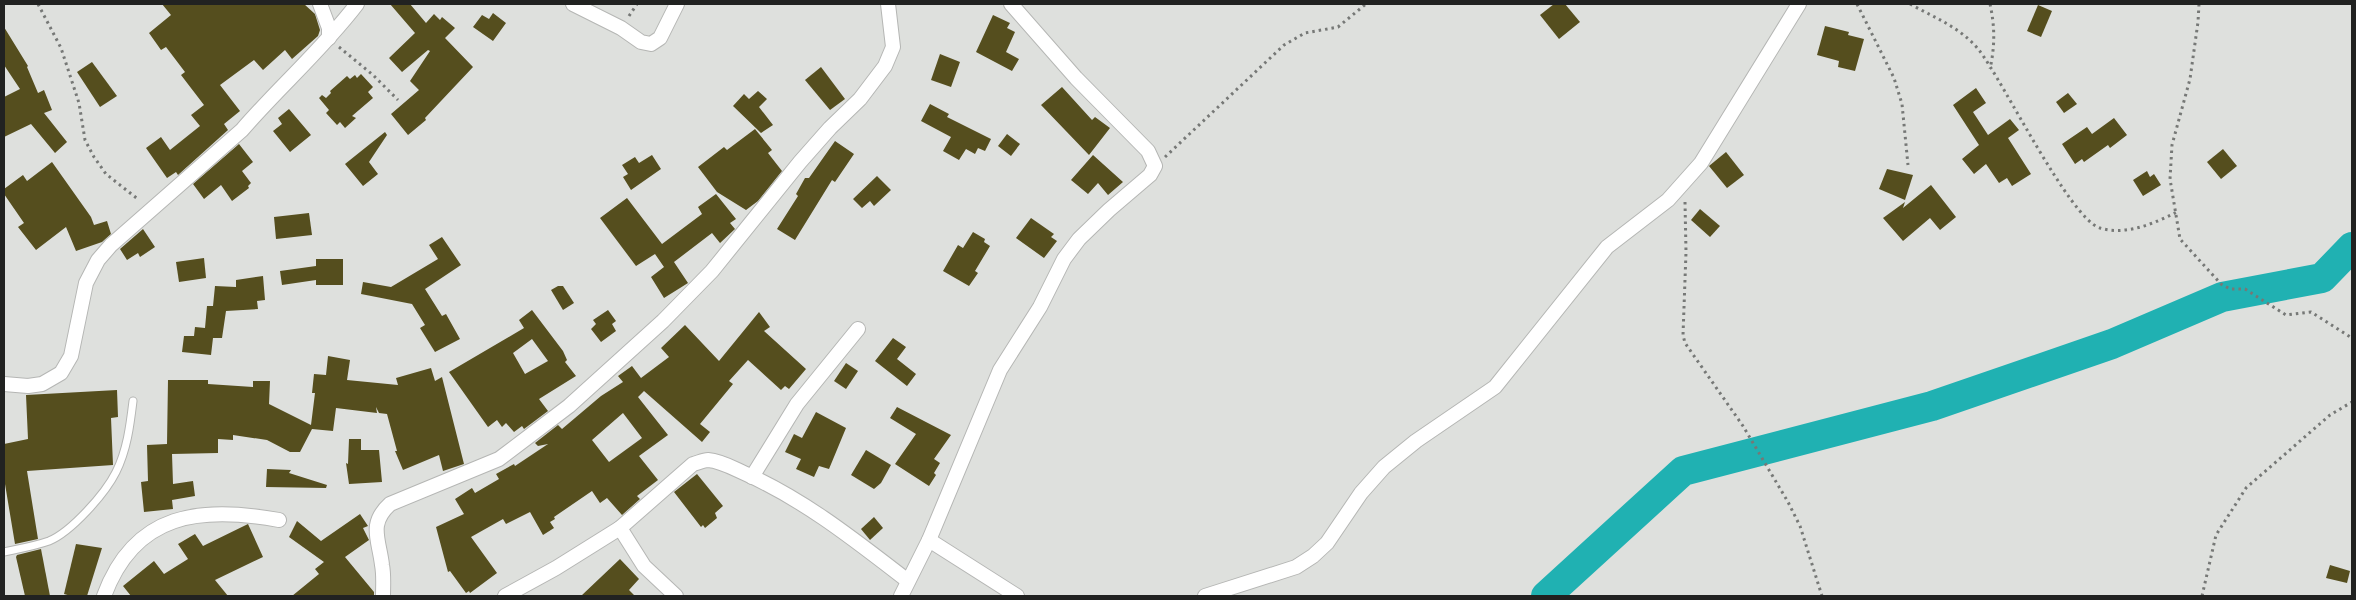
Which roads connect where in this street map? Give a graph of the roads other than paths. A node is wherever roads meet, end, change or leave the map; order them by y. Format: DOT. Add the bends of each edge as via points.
graph roads {
  1 [pos="320,4"];
  2 [pos="357,4"];
  3 [pos="574,4"];
  4 [pos="677,4"];
  5 [pos="888,4"];
  6 [pos="1011,4"];
  7 [pos="1799,4"];
  8 [pos="329,38"];
  9 [pos="858,329"];
  10 [pos="4,384"];
  11 [pos="133,402"];
  12 [pos="752,477"];
  13 [pos="278,520"];
  14 [pos="620,528"];
  15 [pos="928,540"];
  16 [pos="4,552"];
  17 [pos="908,581"];
  18 [pos="104,596"];
  19 [pos="383,596"];
  20 [pos="505,596"];
  21 [pos="676,596"];
  22 [pos="901,596"];
  23 [pos="1017,596"];
  24 [pos="1205,596"];
  1 -- 8 [label="street" via="329,28"];
  2 -- 8 [label="street"];
  3 -- 4 [label="street" via="641,42 651,44 660,38"];
  5 -- 19 [label="street" via="893,47 885,66 860,99 800,162 712,271 663,321 569,406 499,458 390,504 380,513 376,524 383,566"];
  6 -- 15 [label="street" via="1076,78 1148,152 1155,166 1150,175 1079,239 1064,259 1040,307 1000,370"];
  7 -- 24 [label="street" via="1719,137 1686,183 1607,247 1495,386 1384,467 1361,493 1328,543 1313,556 1296,567"];
  8 -- 10 [label="street" via="242,130 112,245 96,263 83,294 71,356 61,373 42,384"];
  9 -- 12 [label="street" via="797,404"];
  11 -- 16 [label="lane" via="128,438 115,473 87,512 50,540"];
  12 -- 14 [label="street" via="706,460 693,464"];
  12 -- 17 [label="street" via="837,527"];
  13 -- 18 [label="street" via="243,513 217,513 191,515 167,524 133,546"];
  14 -- 20 [label="street"];
  14 -- 21 [label="street" via="644,566"];
  15 -- 17 [label="street"];
  15 -- 23 [label="street"];
  17 -- 22 [label="street"];
}
